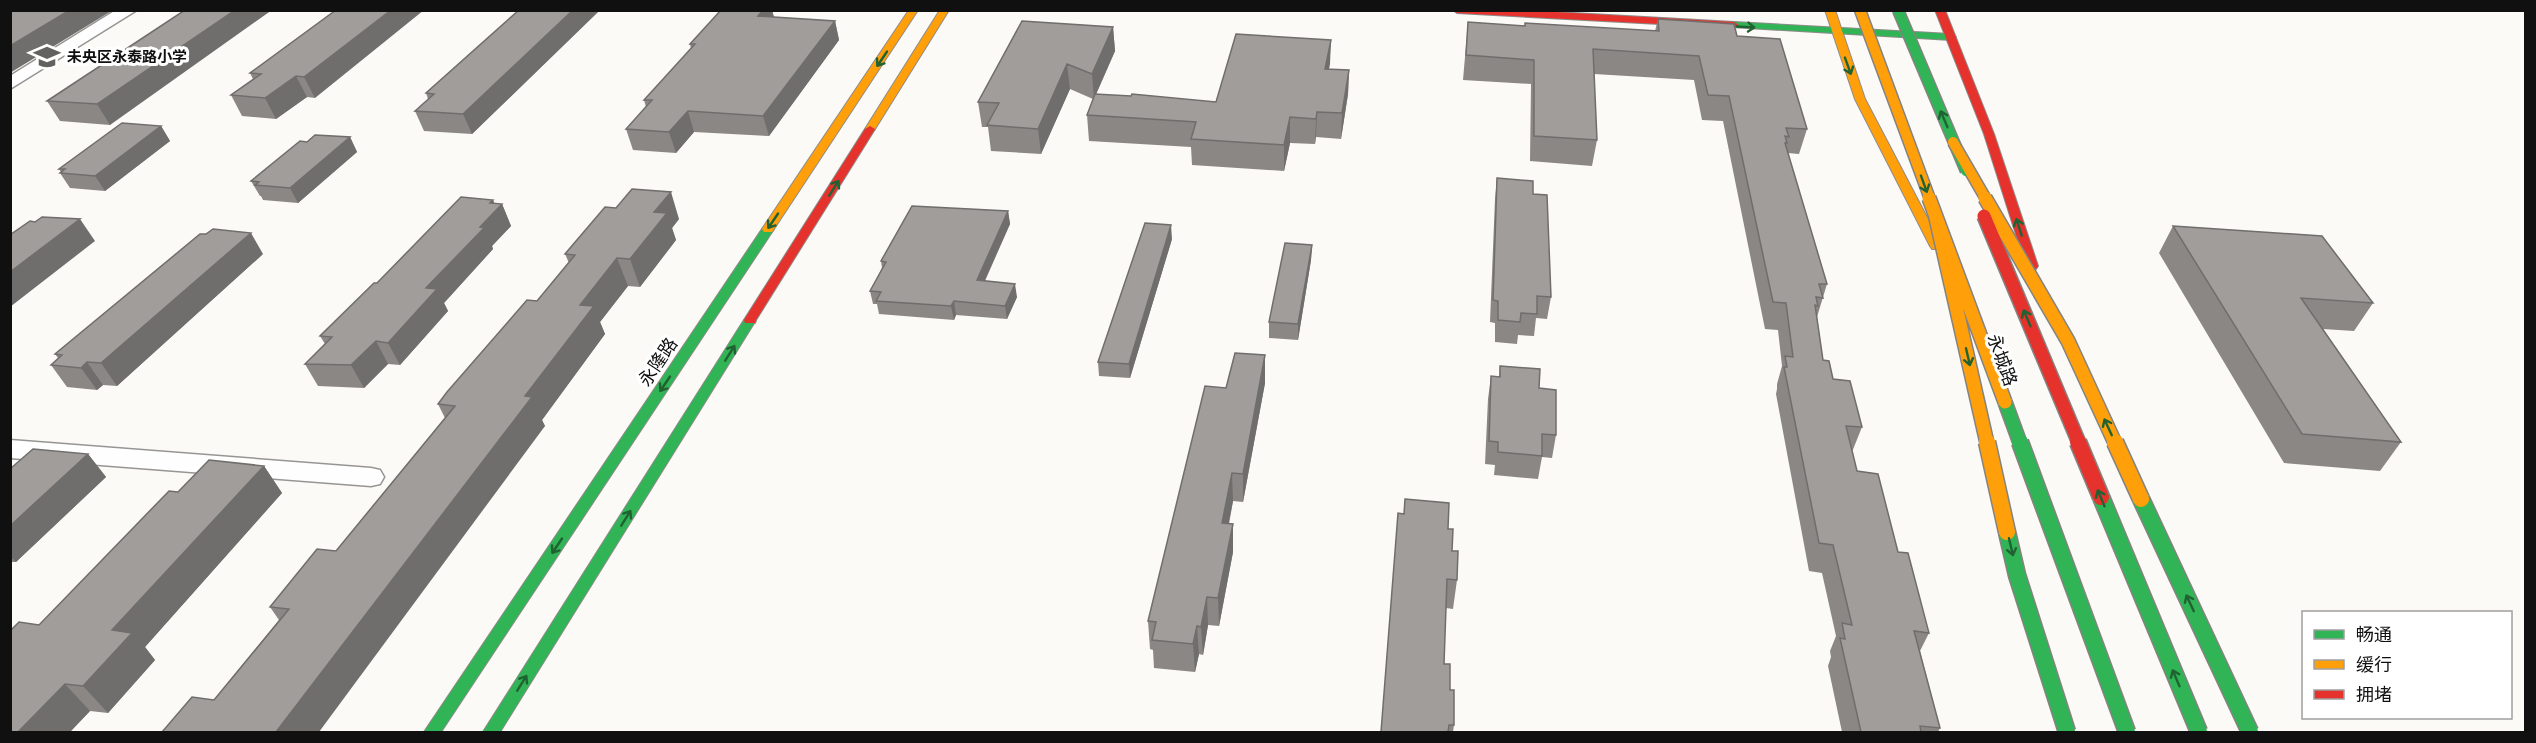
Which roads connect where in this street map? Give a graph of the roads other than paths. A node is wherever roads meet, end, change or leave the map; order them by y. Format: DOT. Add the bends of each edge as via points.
graph roads {
  1 [pos="129,10"];
  2 [pos="914,10"];
  3 [pos="945,10"];
  4 [pos="1457,10"];
  5 [pos="1860,10"];
  6 [pos="1828,11"];
  7 [pos="1886,12"];
  8 [pos="1933,14"];
  9 [pos="1836,32"];
  10 [pos="1951,37"];
  11 [pos="10,84"];
  12 [pos="1953,142"];
  13 [pos="1936,218"];
  14 [pos="2064,367"];
  15 [pos="2077,400"];
  16 [pos="10,449"];
  17 [pos="371,477"];
  18 [pos="432,732"];
  19 [pos="491,732"];
  20 [pos="2067,732"];
  21 [pos="2117,732"];
  22 [pos="2127,732"];
  23 [pos="2199,732"];
  24 [pos="2212,732"];
  25 [pos="2250,732"];
  1 -- 11 [label="street"];
  2 -- 18 [label="main road, 永隆路, one-way"];
  19 -- 3 [label="main road, one-way"];
  4 -- 9 [label="main road, one-way"];
  5 -- 13 [label="main road, one-way, bridge"];
  6 -- 7 [label="main road"];
  6 -- 9 [label="main road, 永城路"];
  7 -- 8 [label="main road"];
  12 -- 7 [label="main road, one-way, bridge"];
  8 -- 10 [label="main road"];
  9 -- 10 [label="main road"];
  9 -- 21 [label="main road, 永城路, one-way" via="1860,99 1933,238 1978,345"];
  14 -- 10 [label="main road, one-way" via="1989,134"];
  23 -- 12 [label="main road, one-way, bridge"];
  25 -- 12 [label="main road, one-way, bridge" via="2068,341"];
  13 -- 20 [label="main road, one-way, bridge" via="2017,575"];
  13 -- 22 [label="main road, bridge"];
  15 -- 24 [label="main road"];
  16 -- 17 [label="street"];
}
